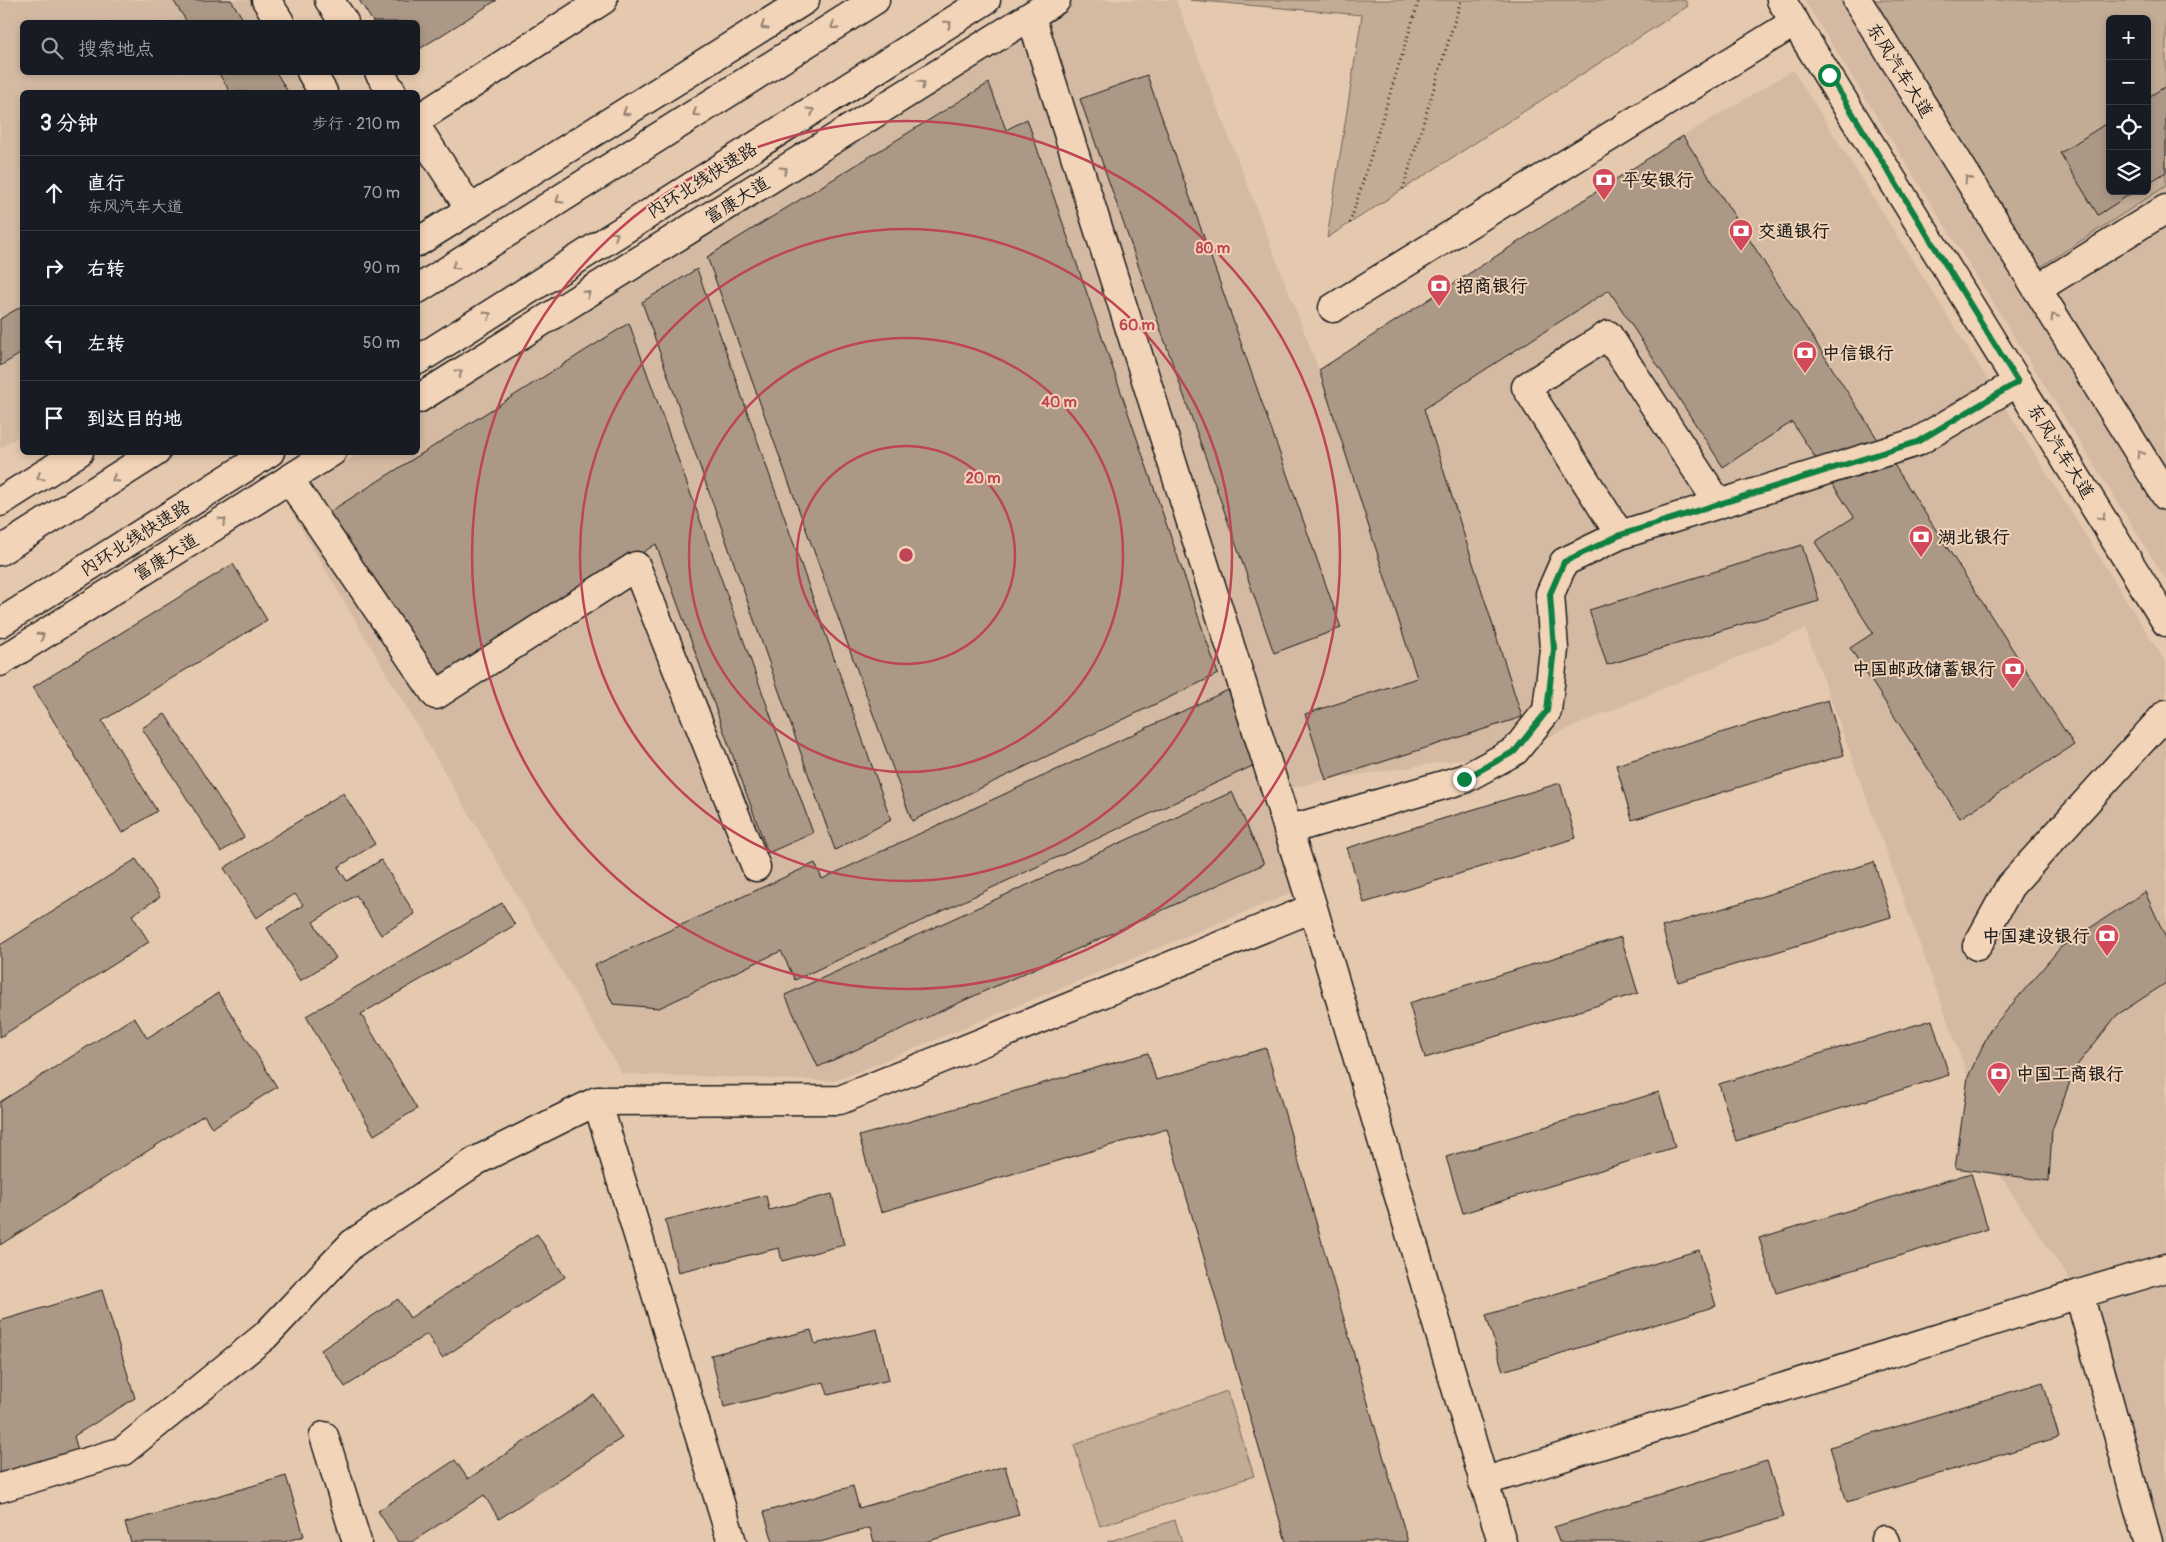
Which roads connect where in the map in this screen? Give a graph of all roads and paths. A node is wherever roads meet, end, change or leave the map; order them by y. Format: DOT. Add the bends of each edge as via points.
graph roads {
  1 [pos="266,0"];
  2 [pos="329,0"];
  3 [pos="602,0"];
  4 [pos="805,0"];
  5 [pos="875,0"];
  6 [pos="986,0"];
  7 [pos="1056,0"];
  8 [pos="1420,0"];
  9 [pos="1461,0"];
  10 [pos="1857,0"];
  11 [pos="1788,11"];
  12 [pos="1031,16"];
  13 [pos="279,20"];
  14 [pos="343,20"];
  15 [pos="313,75"];
  16 [pos="381,75"];
  17 [pos="322,90"];
  18 [pos="391,90"];
  19 [pos="420,118"];
  20 [pos="420,133"];
  21 [pos="1402,189"];
  22 [pos="470,209"];
  23 [pos="2166,209"];
  24 [pos="1350,223"];
  25 [pos="420,241"];
  26 [pos="420,288"];
  27 [pos="2037,289"];
  28 [pos="1333,308"];
  29 [pos="420,359"];
  30 [pos="2018,382"];
  31 [pos="420,398"];
  32 [pos="74,455"];
  33 [pos="151,455"];
  34 [pos="265,455"];
  35 [pos="327,455"];
  36 [pos="289,479"];
  37 [pos="2166,496"];
  38 [pos="0,502"];
  39 [pos="1719,504"];
  40 [pos="1620,535"];
  41 [pos="0,551"];
  42 [pos="2166,622"];
  43 [pos="0,623"];
  44 [pos="0,662"];
  45 [pos="2166,714"];
  46 [pos="1288,830"];
  47 [pos="756,867"];
  48 [pos="1313,908"];
  49 [pos="1977,946"];
  50 [pos="597,1101"];
  51 [pos="2166,1268"];
  52 [pos="2079,1294"];
  53 [pos="324,1436"];
  54 [pos="1483,1482"];
  55 [pos="0,1488"];
  56 [pos="357,1542"];
  57 [pos="732,1542"];
  58 [pos="1502,1542"];
  59 [pos="2148,1542"];
  1 -- 13 [label="main road"];
  2 -- 14 [label="main road"];
  3 -- 19 [label="main road"];
  4 -- 22 [label="main road, one-way"];
  5 -- 26 [label="main road, one-way"];
  29 -- 6 [label="main road, 内环北线快速路, one-way"];
  7 -- 12 [label="main road, 富康大道"];
  8 -- 24 [label="path"];
  9 -- 21 [label="path"];
  27 -- 10 [label="main road, 东风汽车大道, one-way"];
  11 -- 28 [label="main road"];
  11 -- 30 [label="main road, 东风汽车大道"];
  31 -- 12 [label="main road, 富康大道, one-way"];
  12 -- 46 [label="main road"];
  15 -- 17 [label="main road"];
  16 -- 18 [label="main road"];
  20 -- 22 [label="main road"];
  22 -- 25 [label="main road"];
  23 -- 27 [label="main road"];
  37 -- 27 [label="main road, 东风汽车大道, one-way"];
  30 -- 39 [label="main road" via="1917,442"];
  30 -- 42 [label="main road, 东风汽车大道, one-way"];
  32 -- 38 [label="main road, one-way"];
  33 -- 41 [label="main road, one-way"];
  34 -- 43 [label="main road, 内环北线快速路"];
  35 -- 36 [label="main road, 富康大道"];
  44 -- 36 [label="main road, 富康大道, one-way"];
  36 -- 47 [label="main road" via="436,696 636,566"];
  39 -- 40 [label="main road"];
  39 -- 40 [label="main road" via="1608,336 1526,386"];
  40 -- 46 [label="main road" via="1564,562 1550,594 1554,649 1547,711 1515,751 1464,779"];
  45 -- 49 [label="main road" via="2010,886"];
  46 -- 48 [label="main road"];
  48 -- 50 [label="main road" via="840,1100"];
  48 -- 54 [label="main road"];
  50 -- 55 [label="main road" via="476,1161 352,1244 266,1336 123,1451"];
  50 -- 57 [label="main road"];
  51 -- 52 [label="main road"];
  52 -- 54 [label="main road"];
  52 -- 59 [label="main road"];
  53 -- 56 [label="main road"];
  54 -- 58 [label="main road"];
}
